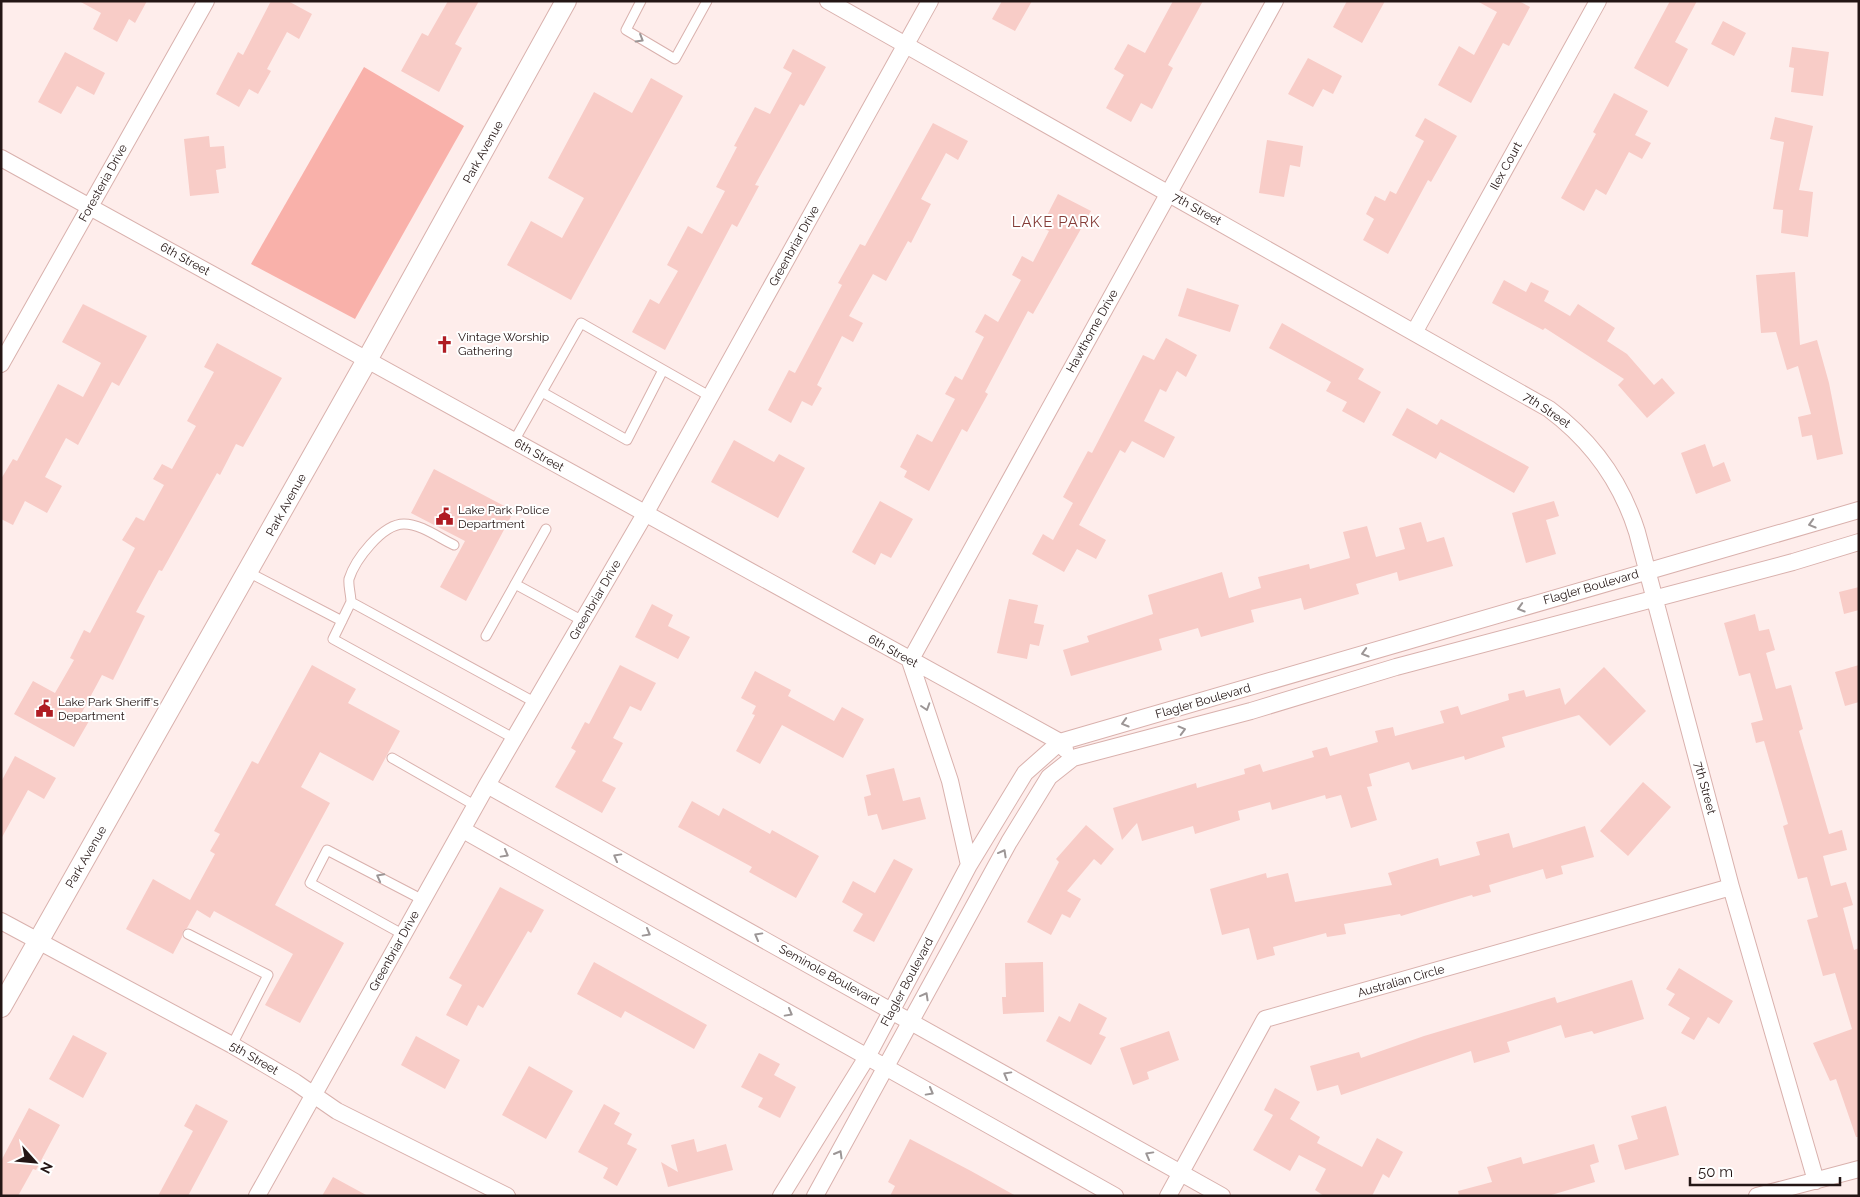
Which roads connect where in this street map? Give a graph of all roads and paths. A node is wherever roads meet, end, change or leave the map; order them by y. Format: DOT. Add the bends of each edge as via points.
graph roads {
  1 [pos="206,1"];
  2 [pos="566,1"];
  3 [pos="641,1"];
  4 [pos="707,1"];
  5 [pos="828,1"];
  6 [pos="930,1"];
  7 [pos="1275,1"];
  8 [pos="1598,1"];
  9 [pos="905,45"];
  10 [pos="1,158"];
  11 [pos="1168,193"];
  12 [pos="90,207"];
  13 [pos="1414,331"];
  14 [pos="368,360"];
  15 [pos="1,364"];
  16 [pos="663,370"];
  17 [pos="542,392"];
  18 [pos="711,396"];
  19 [pos="514,441"];
  20 [pos="1859,510"];
  21 [pos="645,514"];
  22 [pos="546,530"];
  23 [pos="1859,542"];
  24 [pos="454,545"];
  25 [pos="1648,571"];
  26 [pos="248,572"];
  27 [pos="515,584"];
  28 [pos="1655,597"];
  29 [pos="352,602"];
  30 [pos="342,621"];
  31 [pos="583,621"];
  32 [pos="486,636"];
  33 [pos="910,661"];
  34 [pos="536,703"];
  35 [pos="515,739"];
  36 [pos="1060,742"];
  37 [pos="392,758"];
  38 [pos="1073,758"];
  39 [pos="487,785"];
  40 [pos="476,806"];
  41 [pos="462,830"];
  42 [pos="969,865"];
  43 [pos="1731,887"];
  44 [pos="423,900"];
  45 [pos="1,921"];
  46 [pos="188,934"];
  47 [pos="404,935"];
  48 [pos="38,942"];
  49 [pos="1,1007"];
  50 [pos="892,1010"];
  51 [pos="911,1021"];
  52 [pos="232,1045"];
  53 [pos="867,1057"];
  54 [pos="885,1067"];
  55 [pos="314,1095"];
  56 [pos="1859,1169"];
  57 [pos="1180,1172"];
  58 [pos="1816,1181"];
  59 [pos="257,1196"];
  60 [pos="507,1196"];
  61 [pos="781,1196"];
  62 [pos="815,1196"];
  63 [pos="1115,1196"];
  64 [pos="1168,1196"];
  65 [pos="1222,1196"];
  66 [pos="1757,1196"];
  1 -- 12 [label="street, Foresteria Drive"];
  2 -- 14 [label="street, Park Avenue"];
  3 -- 4 [label="lane, one-way" via="626,30 675,60"];
  5 -- 9 [label="street, 7th Street"];
  6 -- 9 [label="street, Greenbriar Drive"];
  7 -- 11 [label="street, Hawthorne Drive"];
  8 -- 13 [label="street, Ilex Court"];
  9 -- 11 [label="street, 7th Street"];
  9 -- 18 [label="street, Greenbriar Drive"];
  10 -- 12 [label="street, 6th Street"];
  11 -- 13 [label="street, 7th Street"];
  11 -- 33 [label="street, Hawthorne Drive"];
  12 -- 14 [label="street, 6th Street"];
  12 -- 15 [label="street, Foresteria Drive"];
  13 -- 25 [label="street, 7th Street" via="1549,408 1581,435 1604,462 1624,495"];
  14 -- 19 [label="street, 6th Street"];
  14 -- 26 [label="street, Park Avenue"];
  16 -- 17 [label="lane" via="581,323"];
  16 -- 17 [label="lane" via="628,440"];
  16 -- 18 [label="lane"];
  17 -- 19 [label="lane"];
  18 -- 21 [label="street, Greenbriar Drive"];
  19 -- 21 [label="street, 6th Street"];
  20 -- 25 [label="street, Flagler Boulevard, one-way"];
  21 -- 31 [label="street, Greenbriar Drive"];
  21 -- 33 [label="street, 6th Street"];
  22 -- 27 [label="lane"];
  23 -- 28 [label="street, Flagler Boulevard"];
  24 -- 29 [label="lane" via="422,529 403,524 379,534 349,580"];
  25 -- 28 [label="street, 7th Street"];
  25 -- 36 [label="street, Flagler Boulevard, one-way"];
  26 -- 30 [label="lane"];
  26 -- 48 [label="street, Park Avenue"];
  27 -- 31 [label="lane"];
  27 -- 32 [label="lane"];
  38 -- 28 [label="street, Flagler Boulevard, one-way"];
  28 -- 43 [label="street, 7th Street"];
  29 -- 30 [label="lane"];
  29 -- 34 [label="lane"];
  30 -- 35 [label="lane" via="332,639"];
  31 -- 34 [label="street, Greenbriar Drive"];
  33 -- 36 [label="street, 6th Street"];
  33 -- 42 [label="street, one-way" via="950,781"];
  34 -- 35 [label="street, Greenbriar Drive"];
  35 -- 39 [label="street, Greenbriar Drive"];
  36 -- 38 [label="street, 6th Street"];
  36 -- 42 [label="street, Flagler Boulevard" via="1025,773"];
  37 -- 40 [label="lane"];
  51 -- 38 [label="street, Flagler Boulevard, one-way" via="1009,842 1044,785"];
  39 -- 40 [label="street, Greenbriar Drive"];
  50 -- 39 [label="street, Seminole Boulevard, one-way"];
  40 -- 41 [label="street, Greenbriar Drive"];
  41 -- 44 [label="street, Greenbriar Drive"];
  41 -- 53 [label="street, one-way"];
  42 -- 50 [label="street, Flagler Boulevard"];
  43 -- 57 [label="street, Australian Circle" via="1265,1019"];
  43 -- 58 [label="street, 7th Street"];
  44 -- 47 [label="street, Greenbriar Drive"];
  44 -- 47 [label="lane, one-way" via="327,850 310,883"];
  45 -- 48 [label="street, 5th Street"];
  46 -- 52 [label="lane" via="268,975"];
  47 -- 55 [label="street, Greenbriar Drive"];
  48 -- 49 [label="street, Park Avenue"];
  48 -- 52 [label="street, 5th Street"];
  50 -- 51 [label="street, Seminole Boulevard"];
  50 -- 53 [label="street, Flagler Boulevard"];
  51 -- 54 [label="street, Flagler Boulevard"];
  57 -- 51 [label="street, Seminole Boulevard, one-way"];
  52 -- 55 [label="street, 5th Street"];
  53 -- 54 [label="street"];
  53 -- 61 [label="street, Flagler Boulevard"];
  62 -- 54 [label="street, Flagler Boulevard, one-way"];
  54 -- 63 [label="street, one-way"];
  55 -- 59 [label="street, Greenbriar Drive"];
  55 -- 60 [label="street, 5th Street" via="337,1110"];
  56 -- 58 [label="street"];
  57 -- 64 [label="street, Australian Circle"];
  57 -- 65 [label="street, Seminole Boulevard"];
  58 -- 66 [label="street"];
}
